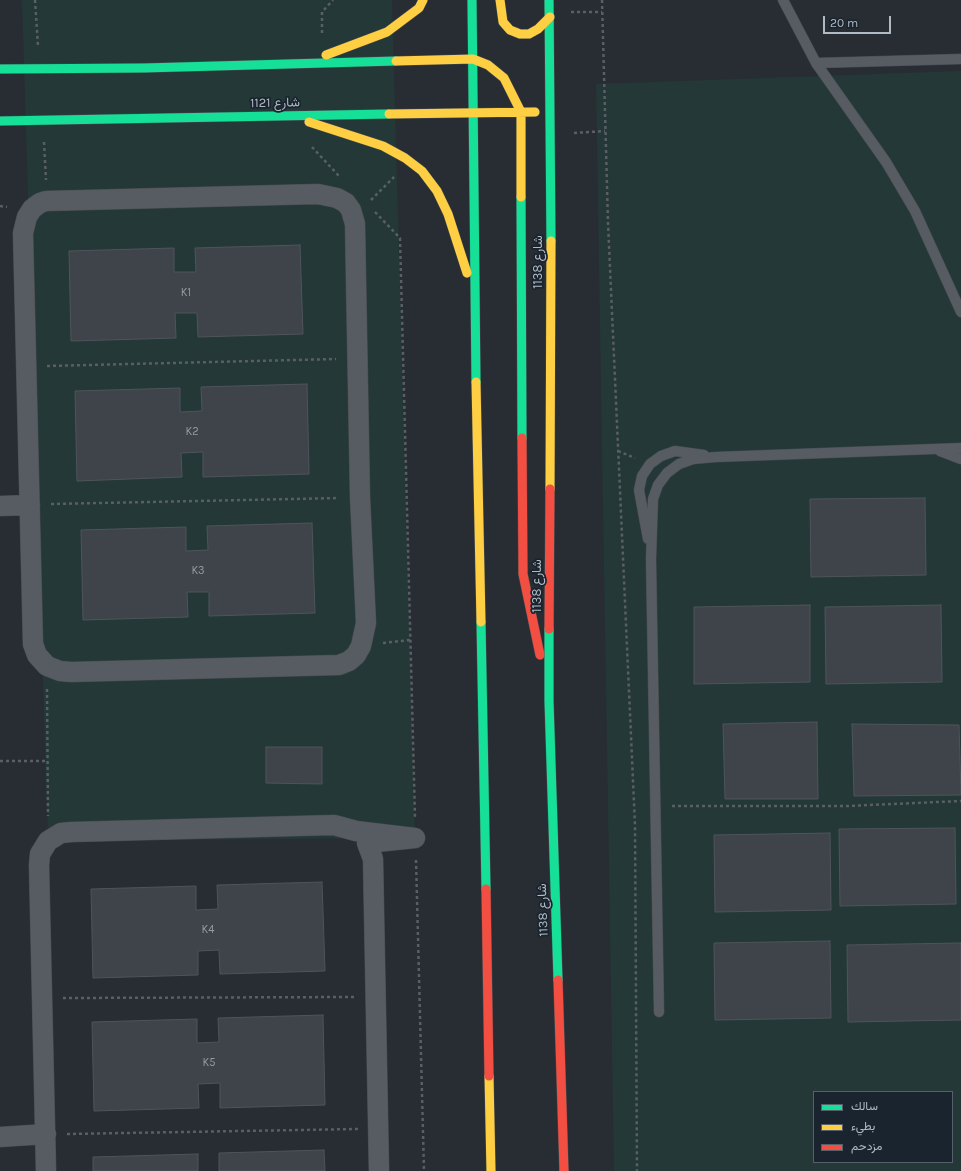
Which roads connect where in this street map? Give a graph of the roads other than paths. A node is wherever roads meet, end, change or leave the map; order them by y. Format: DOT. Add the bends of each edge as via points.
graph roads {
  1 [pos="424,0"];
  2 [pos="472,0"];
  3 [pos="500,0"];
  4 [pos="549,0"];
  5 [pos="783,0"];
  6 [pos="550,14"];
  7 [pos="473,59"];
  8 [pos="961,59"];
  9 [pos="304,62"];
  10 [pos="816,63"];
  11 [pos="4,67"];
  12 [pos="521,112"];
  13 [pos="552,112"];
  14 [pos="473,113"];
  15 [pos="286,115"];
  16 [pos="0,121"];
  17 [pos="475,304"];
  18 [pos="961,312"];
  19 [pos="961,448"];
  20 [pos="933,449"];
  21 [pos="716,457"];
  22 [pos="961,459"];
  23 [pos="30,505"];
  24 [pos="0,506"];
  25 [pos="651,559"];
  26 [pos="549,701"];
  27 [pos="659,1012"];
  28 [pos="46,1134"];
  29 [pos="0,1137"];
  30 [pos="46,1171"];
  31 [pos="379,1171"];
  32 [pos="491,1171"];
  33 [pos="564,1171"];
  1 -- 9 [label="street" via="419,8 387,32"];
  2 -- 7 [label="street"];
  3 -- 6 [label="street" via="503,22 510,30 520,34 529,34 538,29"];
  4 -- 6 [label="street, شارع 1138"];
  5 -- 10 [label="lane"];
  6 -- 13 [label="street, شارع 1138"];
  7 -- 9 [label="street"];
  7 -- 12 [label="street" via="488,65 504,78"];
  7 -- 14 [label="street"];
  8 -- 10 [label="lane"];
  9 -- 11 [label="street" via="144,68"];
  10 -- 18 [label="lane" via="894,174 921,224"];
  12 -- 13 [label="street, شارع 1121"];
  12 -- 14 [label="street, شارع 1121"];
  12 -- 26 [label="street" via="523,574"];
  13 -- 26 [label="street, شارع 1138"];
  14 -- 15 [label="street, شارع 1121"];
  14 -- 17 [label="street"];
  15 -- 16 [label="street, شارع 1121"];
  15 -- 17 [label="street" via="384,146 422,171 437,191 448,214"];
  17 -- 32 [label="street"];
  19 -- 20 [label="lane"];
  20 -- 21 [label="lane"];
  20 -- 22 [label="lane"];
  21 -- 25 [label="lane" via="693,459 679,464 667,473 658,485 653,499"];
  21 -- 25 [label="lane" via="675,451 661,456 650,464 642,476 639,490"];
  23 -- 23 [label="street" via="23,228 32,209 46,201 318,194 337,198 346,203 355,224 360,498 366,622 361,646 356,655 339,665 71,672 47,666 33,644"];
  23 -- 24 [label="street"];
  25 -- 27 [label="lane"];
  26 -- 33 [label="street, شارع 1138"];
  28 -- 29 [label="street"];
  28 -- 30 [label="street"];
  28 -- 31 [label="street" via="39,865 40,854 48,841 61,833 70,832 334,825 356,832 415,838 368,843 373,859"];
}
